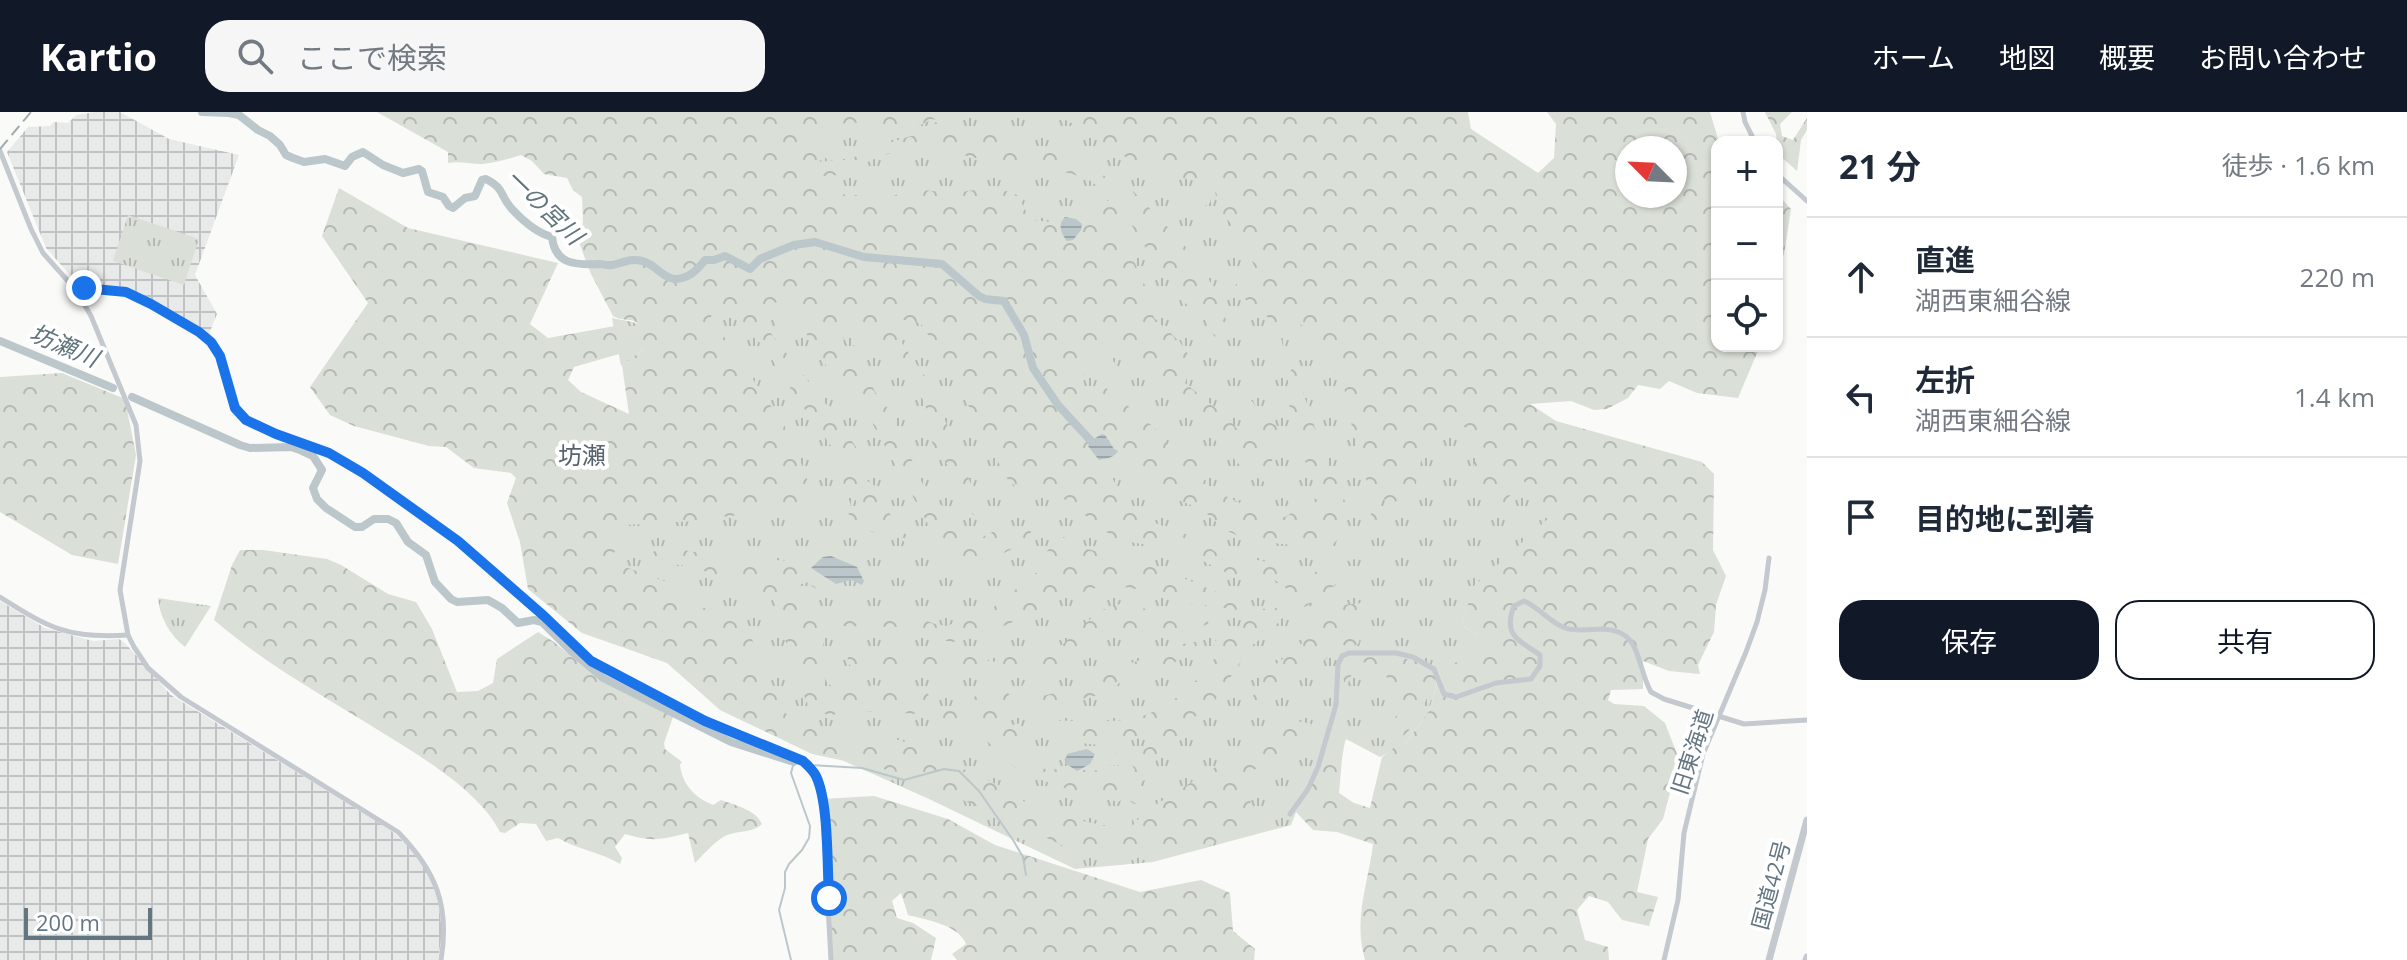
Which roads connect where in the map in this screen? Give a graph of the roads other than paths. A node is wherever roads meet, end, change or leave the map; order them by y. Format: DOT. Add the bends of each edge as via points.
graph roads {
  1 [pos="1743,112"];
  2 [pos="1752,136"];
  3 [pos="0,151"];
  4 [pos="1783,179"];
  5 [pos="1807,201"];
  6 [pos="76,290"];
  7 [pos="1769,558"];
  8 [pos="0,597"];
  9 [pos="128,635"];
  10 [pos="1719,716"];
  11 [pos="1807,720"];
  12 [pos="1290,814"];
  13 [pos="1807,820"];
  14 [pos="441,960"];
  15 [pos="831,960"];
  16 [pos="1664,960"];
  17 [pos="1769,960"];
  1 -- 2 [label="street"];
  3 -- 6 [label="street" via="43,253"];
  4 -- 5 [label="street"];
  6 -- 9 [label="street" via="140,443 120,590"];
  6 -- 15 [label="street" via="126,292 199,332 220,356 235,408 246,420 329,453 363,473 458,541 591,661 705,721 803,761 817,778 822,796"];
  7 -- 10 [label="street, 旧東海道" via="1757,622"];
  8 -- 9 [label="street" via="70,633"];
  9 -- 14 [label="street" via="148,668 181,697 407,840 432,874 441,899"];
  10 -- 11 [label="street" via="1754,725"];
  10 -- 12 [label="street" via="1651,692 1633,644 1621,631 1566,629 1524,601 1514,606 1512,631 1516,640 1540,655 1531,679 1449,697 1434,669 1413,657 1342,656 1336,705 1318,767"];
  10 -- 16 [label="street, 旧東海道" via="1703,754 1684,833 1678,900"];
  13 -- 17 [label="highway, 国道42号"];
}
